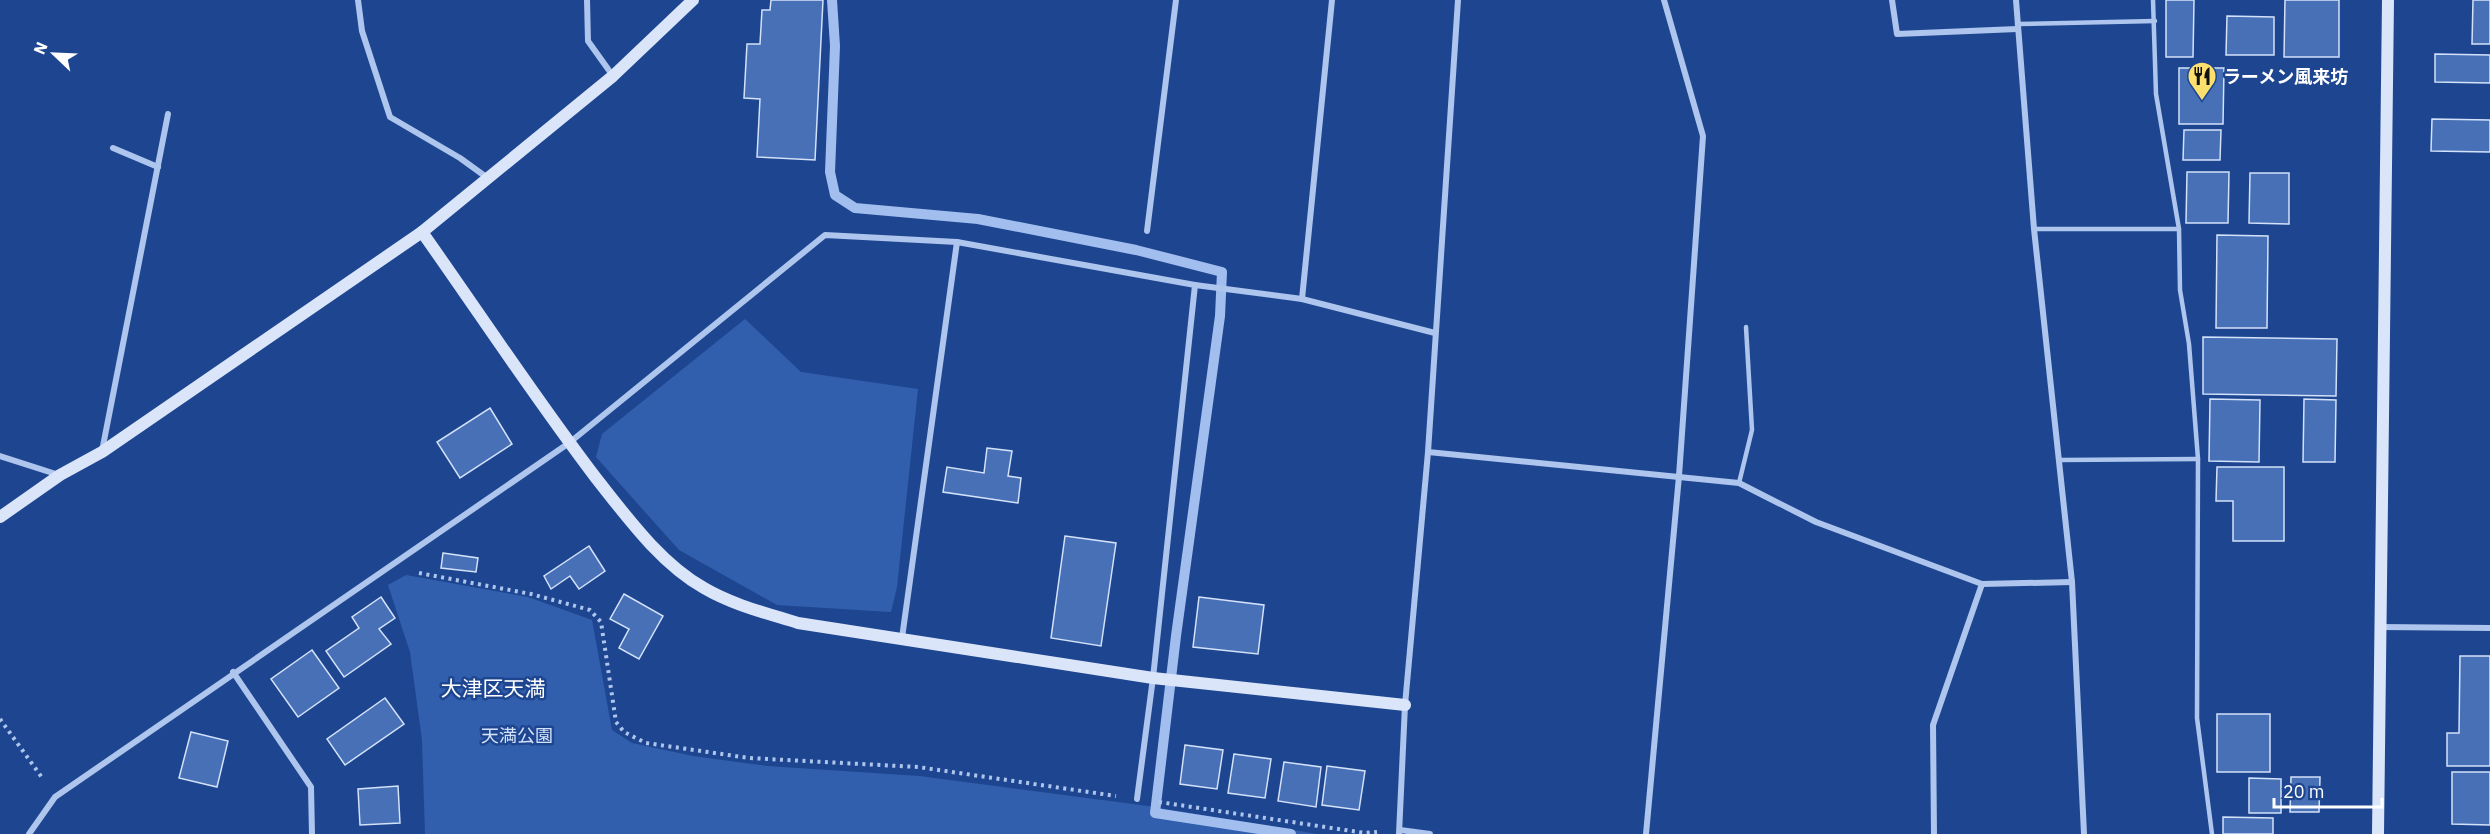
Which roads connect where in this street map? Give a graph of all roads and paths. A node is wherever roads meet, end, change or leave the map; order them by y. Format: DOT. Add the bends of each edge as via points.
graph roads {
  1 [pos="358,0"];
  2 [pos="587,0"];
  3 [pos="693,0"];
  4 [pos="1176,0"];
  5 [pos="1332,0"];
  6 [pos="1458,0"];
  7 [pos="1664,0"];
  8 [pos="1892,0"];
  9 [pos="2016,0"];
  10 [pos="2153,0"];
  11 [pos="2388,0"];
  12 [pos="2155,21"];
  13 [pos="2017,26"];
  14 [pos="613,76"];
  15 [pos="168,114"];
  16 [pos="113,148"];
  17 [pos="158,167"];
  18 [pos="489,179"];
  19 [pos="2034,229"];
  20 [pos="2179,229"];
  21 [pos="1147,231"];
  22 [pos="422,232"];
  23 [pos="957,242"];
  24 [pos="1195,285"];
  25 [pos="1302,299"];
  26 [pos="1746,327"];
  27 [pos="1435,333"];
  28 [pos="569,443"];
  29 [pos="102,452"];
  30 [pos="1428,452"];
  31 [pos="0,456"];
  32 [pos="2198,459"];
  33 [pos="2060,460"];
  34 [pos="60,475"];
  35 [pos="1679,476"];
  36 [pos="1739,483"];
  37 [pos="0,517"];
  38 [pos="389,566"];
  39 [pos="2072,582"];
  40 [pos="1982,584"];
  41 [pos="2380,627"];
  42 [pos="2490,628"];
  43 [pos="902,638"];
  44 [pos="233,672"];
  45 [pos="1153,678"];
  46 [pos="1405,705"];
  47 [pos="0,719"];
  48 [pos="55,797"];
  49 [pos="1137,799"];
  50 [pos="1173,803"];
  51 [pos="1399,832"];
  52 [pos="29,834"];
  53 [pos="312,834"];
  54 [pos="1430,834"];
  55 [pos="1646,834"];
  56 [pos="1935,834"];
  57 [pos="2084,834"];
  58 [pos="2212,834"];
  59 [pos="2378,834"];
  1 -- 18 [label="street" via="362,31 390,117"];
  2 -- 14 [label="street" via="588,41"];
  3 -- 14 [label="street"];
  4 -- 21 [label="street"];
  5 -- 25 [label="street"];
  6 -- 27 [label="street"];
  7 -- 35 [label="street" via="1703,136"];
  8 -- 13 [label="street" via="1897,34"];
  9 -- 13 [label="street"];
  10 -- 12 [label="lane"];
  11 -- 41 [label="street"];
  12 -- 13 [label="lane"];
  12 -- 20 [label="lane" via="2156,94"];
  13 -- 19 [label="street"];
  14 -- 18 [label="street"];
  15 -- 17 [label="street"];
  16 -- 17 [label="street"];
  17 -- 29 [label="street"];
  18 -- 22 [label="street"];
  19 -- 20 [label="lane"];
  19 -- 33 [label="street"];
  20 -- 32 [label="lane" via="2180,290 2189,344"];
  22 -- 28 [label="street"];
  22 -- 29 [label="street"];
  23 -- 24 [label="street"];
  23 -- 28 [label="street" via="825,235"];
  23 -- 43 [label="street"];
  24 -- 25 [label="street"];
  24 -- 45 [label="street"];
  25 -- 27 [label="street"];
  26 -- 36 [label="lane" via="1752,430"];
  27 -- 30 [label="street"];
  28 -- 38 [label="street"];
  28 -- 43 [label="street" via="637,530 703,588 798,623"];
  29 -- 34 [label="street"];
  30 -- 35 [label="street"];
  30 -- 46 [label="street"];
  31 -- 34 [label="street"];
  32 -- 33 [label="lane"];
  32 -- 58 [label="lane" via="2197,718"];
  33 -- 39 [label="street"];
  34 -- 37 [label="street"];
  35 -- 36 [label="street"];
  35 -- 55 [label="street"];
  36 -- 40 [label="street" via="1816,522"];
  38 -- 44 [label="street"];
  38 -- 49 [label="path" via="531,594 590,610 601,622 616,722 624,732 646,743 749,758 918,767"];
  39 -- 40 [label="street"];
  39 -- 57 [label="street"];
  40 -- 56 [label="street" via="1934,725"];
  41 -- 42 [label="street"];
  41 -- 59 [label="street"];
  43 -- 45 [label="street"];
  44 -- 48 [label="street"];
  44 -- 53 [label="street" via="311,787"];
  45 -- 46 [label="street"];
  45 -- 49 [label="street"];
  46 -- 51 [label="street"];
  47 -- 48 [label="path"];
  48 -- 52 [label="street"];
  50 -- 51 [label="path" via="1365,833"];
  51 -- 54 [label="street"];
}
